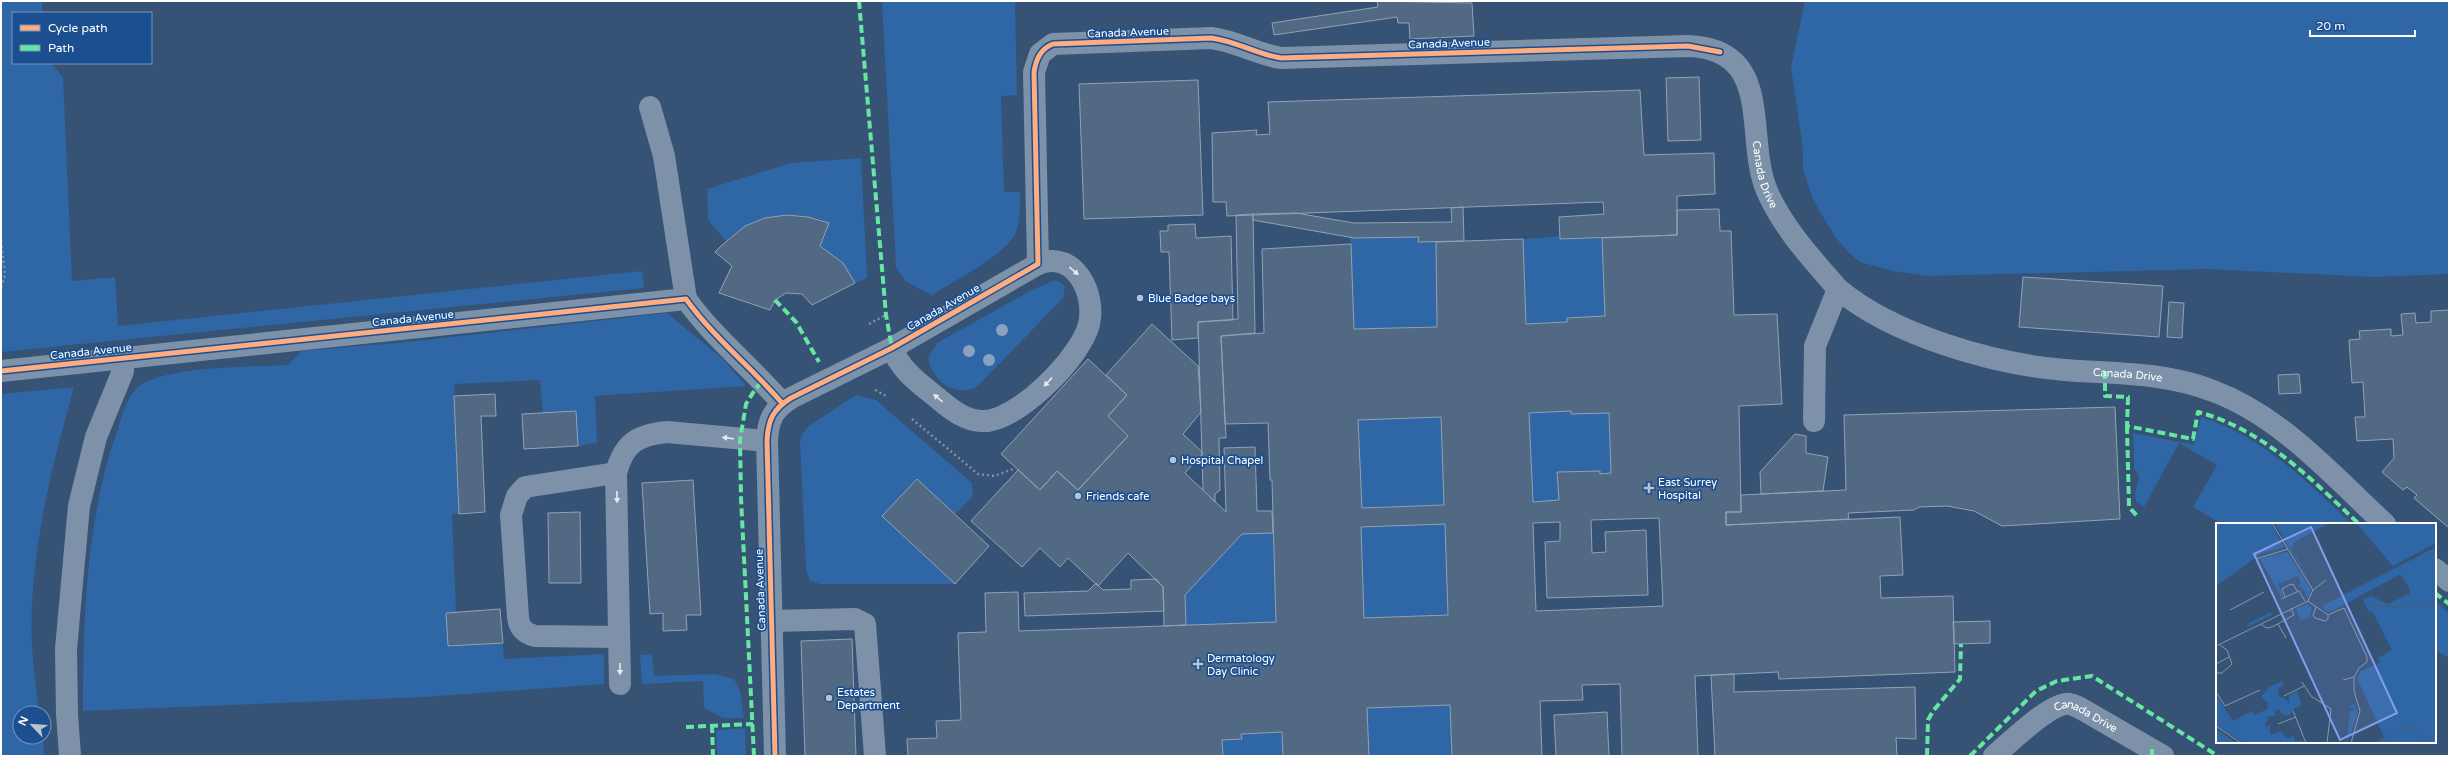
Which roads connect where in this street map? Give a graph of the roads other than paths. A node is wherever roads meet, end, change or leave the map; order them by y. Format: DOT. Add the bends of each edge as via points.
graph roads {
  1 [pos="1720,52"];
  2 [pos="650,107"];
  3 [pos="1038,264"];
  4 [pos="1838,289"];
  5 [pos="686,299"];
  6 [pos="892,348"];
  7 [pos="123,357"];
  8 [pos="1,371"];
  9 [pos="782,404"];
  10 [pos="1814,421"];
  11 [pos="767,441"];
  12 [pos="616,473"];
  13 [pos="2384,523"];
  14 [pos="2436,570"];
  15 [pos="2449,581"];
  16 [pos="772,621"];
  17 [pos="619,637"];
  18 [pos="620,684"];
  19 [pos="70,756"];
  20 [pos="775,756"];
  21 [pos="875,756"];
  22 [pos="1994,756"];
  23 [pos="2163,756"];
  1 -- 3 [label="street, Canada Avenue" via="1688,46 1281,58 1211,38 1053,44 1040,54 1034,72"];
  1 -- 4 [label="street, Canada Drive" via="1740,69 1753,95 1759,167 1772,201 1794,236"];
  2 -- 5 [label="street" via="664,156"];
  3 -- 6 [label="street, Canada Avenue"];
  3 -- 6 [label="street, one-way" via="1050,261 1064,263 1079,274 1086,285 1090,302 1089,325 1083,339 1069,358 1038,392 1014,411 992,421 974,420 960,415 904,369"];
  4 -- 10 [label="street" via="1815,346"];
  4 -- 13 [label="street, Canada Drive" via="1870,311 1898,325 1991,358 2050,368 2140,373 2195,385 2220,394 2254,412 2301,446"];
  5 -- 7 [label="street, Canada Avenue"];
  5 -- 9 [label="street"];
  6 -- 9 [label="street, Canada Avenue"];
  7 -- 8 [label="street, Canada Avenue"];
  7 -- 19 [label="street" via="123,371 96,437 79,506 66,649 66,714"];
  9 -- 11 [label="street, Canada Avenue" via="768,423"];
  11 -- 12 [label="street, one-way" via="686,433 652,434 635,440 622,453"];
  11 -- 16 [label="street, Canada Avenue"];
  12 -- 17 [label="street, one-way"];
  12 -- 17 [label="street" via="531,485 517,496 511,519 520,628 536,636"];
  14 -- 15 [label="street"];
  16 -- 20 [label="street, Canada Avenue"];
  16 -- 21 [label="street" via="859,619 865,624"];
  17 -- 18 [label="street, one-way"];
  22 -- 23 [label="street, Canada Drive" via="2045,715 2059,706 2068,704 2080,708"];
}
